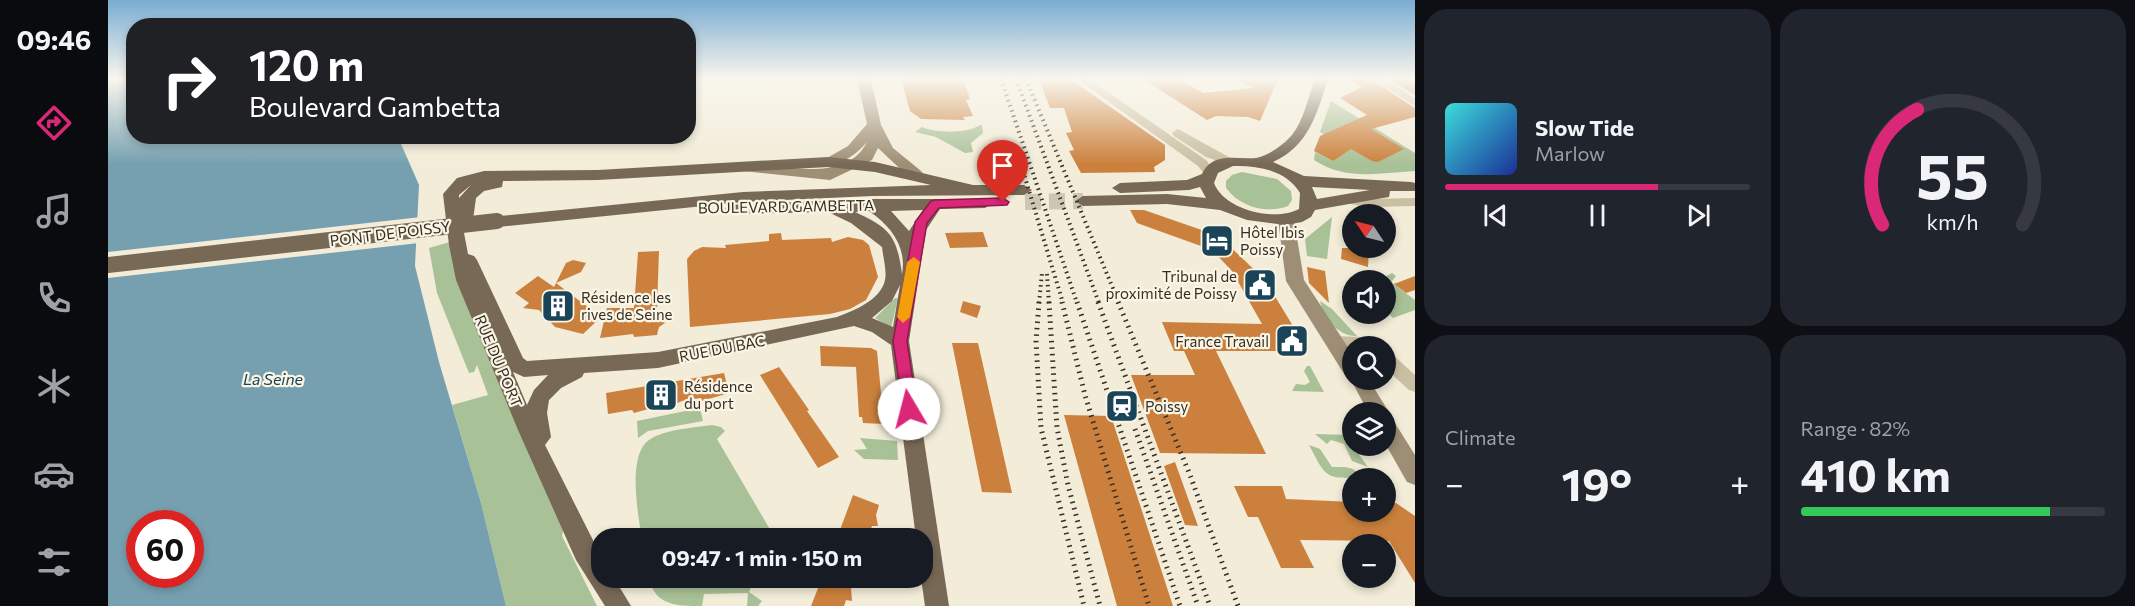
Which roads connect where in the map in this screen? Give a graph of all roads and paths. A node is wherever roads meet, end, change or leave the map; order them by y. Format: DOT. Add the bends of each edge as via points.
graph roads {
  1 [pos="870,107"];
  2 [pos="1124,107"];
  3 [pos="1138,107"];
  4 [pos="1310,107"];
  5 [pos="874,124"];
  6 [pos="1297,141"];
  7 [pos="1230,161"];
  8 [pos="828,162"];
  9 [pos="1257,163"];
  10 [pos="855,164"];
  11 [pos="748,168"];
  12 [pos="598,175"];
  13 [pos="916,176"];
  14 [pos="1208,176"];
  15 [pos="1298,180"];
  16 [pos="976,191"];
  17 [pos="1414,192"];
  18 [pos="845,193"];
  19 [pos="935,204"];
  20 [pos="871,205"];
  21 [pos="1225,205"];
  22 [pos="672,206"];
  23 [pos="1308,206"];
  24 [pos="831,207"];
  25 [pos="1286,220"];
  26 [pos="108,265"];
  27 [pos="913,268"];
  28 [pos="854,319"];
  29 [pos="900,341"];
  30 [pos="1335,342"];
  31 [pos="1342,342"];
  32 [pos="1342,353"];
  33 [pos="588,366"];
  34 [pos="1396,368"];
  35 [pos="1415,385"];
  36 [pos="1396,443"];
  37 [pos="1415,475"];
  38 [pos="573,526"];
  39 [pos="619,606"];
  40 [pos="937,606"];
  1 -- 5 [label="street"];
  2 -- 14 [label="street" via="1202,163"];
  3 -- 7 [label="street" via="1190,142"];
  4 -- 6 [label="main road"];
  5 -- 8 [label="street" via="853,149"];
  5 -- 10 [label="street" via="872,150"];
  5 -- 13 [label="street" via="887,151"];
  6 -- 9 [label="main road" via="1279,155"];
  6 -- 15 [label="main road"];
  7 -- 9 [label="main road"];
  7 -- 14 [label="main road" via="1214,167"];
  8 -- 10 [label="main road"];
  8 -- 11 [label="main road" via="787,162"];
  9 -- 15 [label="main road"];
  10 -- 11 [label="street" via="830,175"];
  10 -- 13 [label="main road"];
  11 -- 12 [label="main road"];
  12 -- 33 [label="main road, RUE DU BAC" via="490,184 468,194 463,209 467,256 519,367 531,370"];
  12 -- 38 [label="main road, RUE DU PORT" via="474,177 454,188 451,194 465,280"];
  13 -- 16 [label="main road"];
  14 -- 21 [label="main road" via="1210,192"];
  14 -- 21 [label="main road" via="1185,185 1081,195"];
  15 -- 17 [label="main road"];
  15 -- 23 [label="main road" via="1308,193"];
  16 -- 18 [label="main road, BOULEVARD GAMBETTA"];
  16 -- 19 [label="main road, BOULEVARD GAMBETTA" via="1025,196"];
  17 -- 23 [label="main road"];
  18 -- 20 [label="main road"];
  18 -- 22 [label="main road, BOULEVARD GAMBETTA" via="743,197"];
  19 -- 20 [label="main road, BOULEVARD GAMBETTA"];
  19 -- 27 [label="main road" via="918,229"];
  20 -- 24 [label="main road, BOULEVARD GAMBETTA"];
  20 -- 27 [label="main road" via="901,229"];
  21 -- 25 [label="main road" via="1259,219"];
  22 -- 24 [label="main road, BOULEVARD GAMBETTA"];
  22 -- 26 [label="main road, PONT DE POISSY, bridge" via="497,221"];
  23 -- 25 [label="main road" via="1301,215"];
  24 -- 28 [label="main road" via="857,219 890,246 894,280 886,296"];
  25 -- 30 [label="street" via="1295,281"];
  27 -- 29 [label="main road"];
  28 -- 29 [label="main road" via="872,324"];
  28 -- 33 [label="main road, RUE DU BAC" via="676,357"];
  29 -- 40 [label="main road"];
  30 -- 31 [label="street"];
  30 -- 32 [label="street"];
  33 -- 38 [label="main road, RUE DU PORT" via="554,381 543,392 535,410"];
  34 -- 35 [label="street"];
  36 -- 37 [label="street"];
  38 -- 39 [label="main road, RUE DU PORT"];
}
